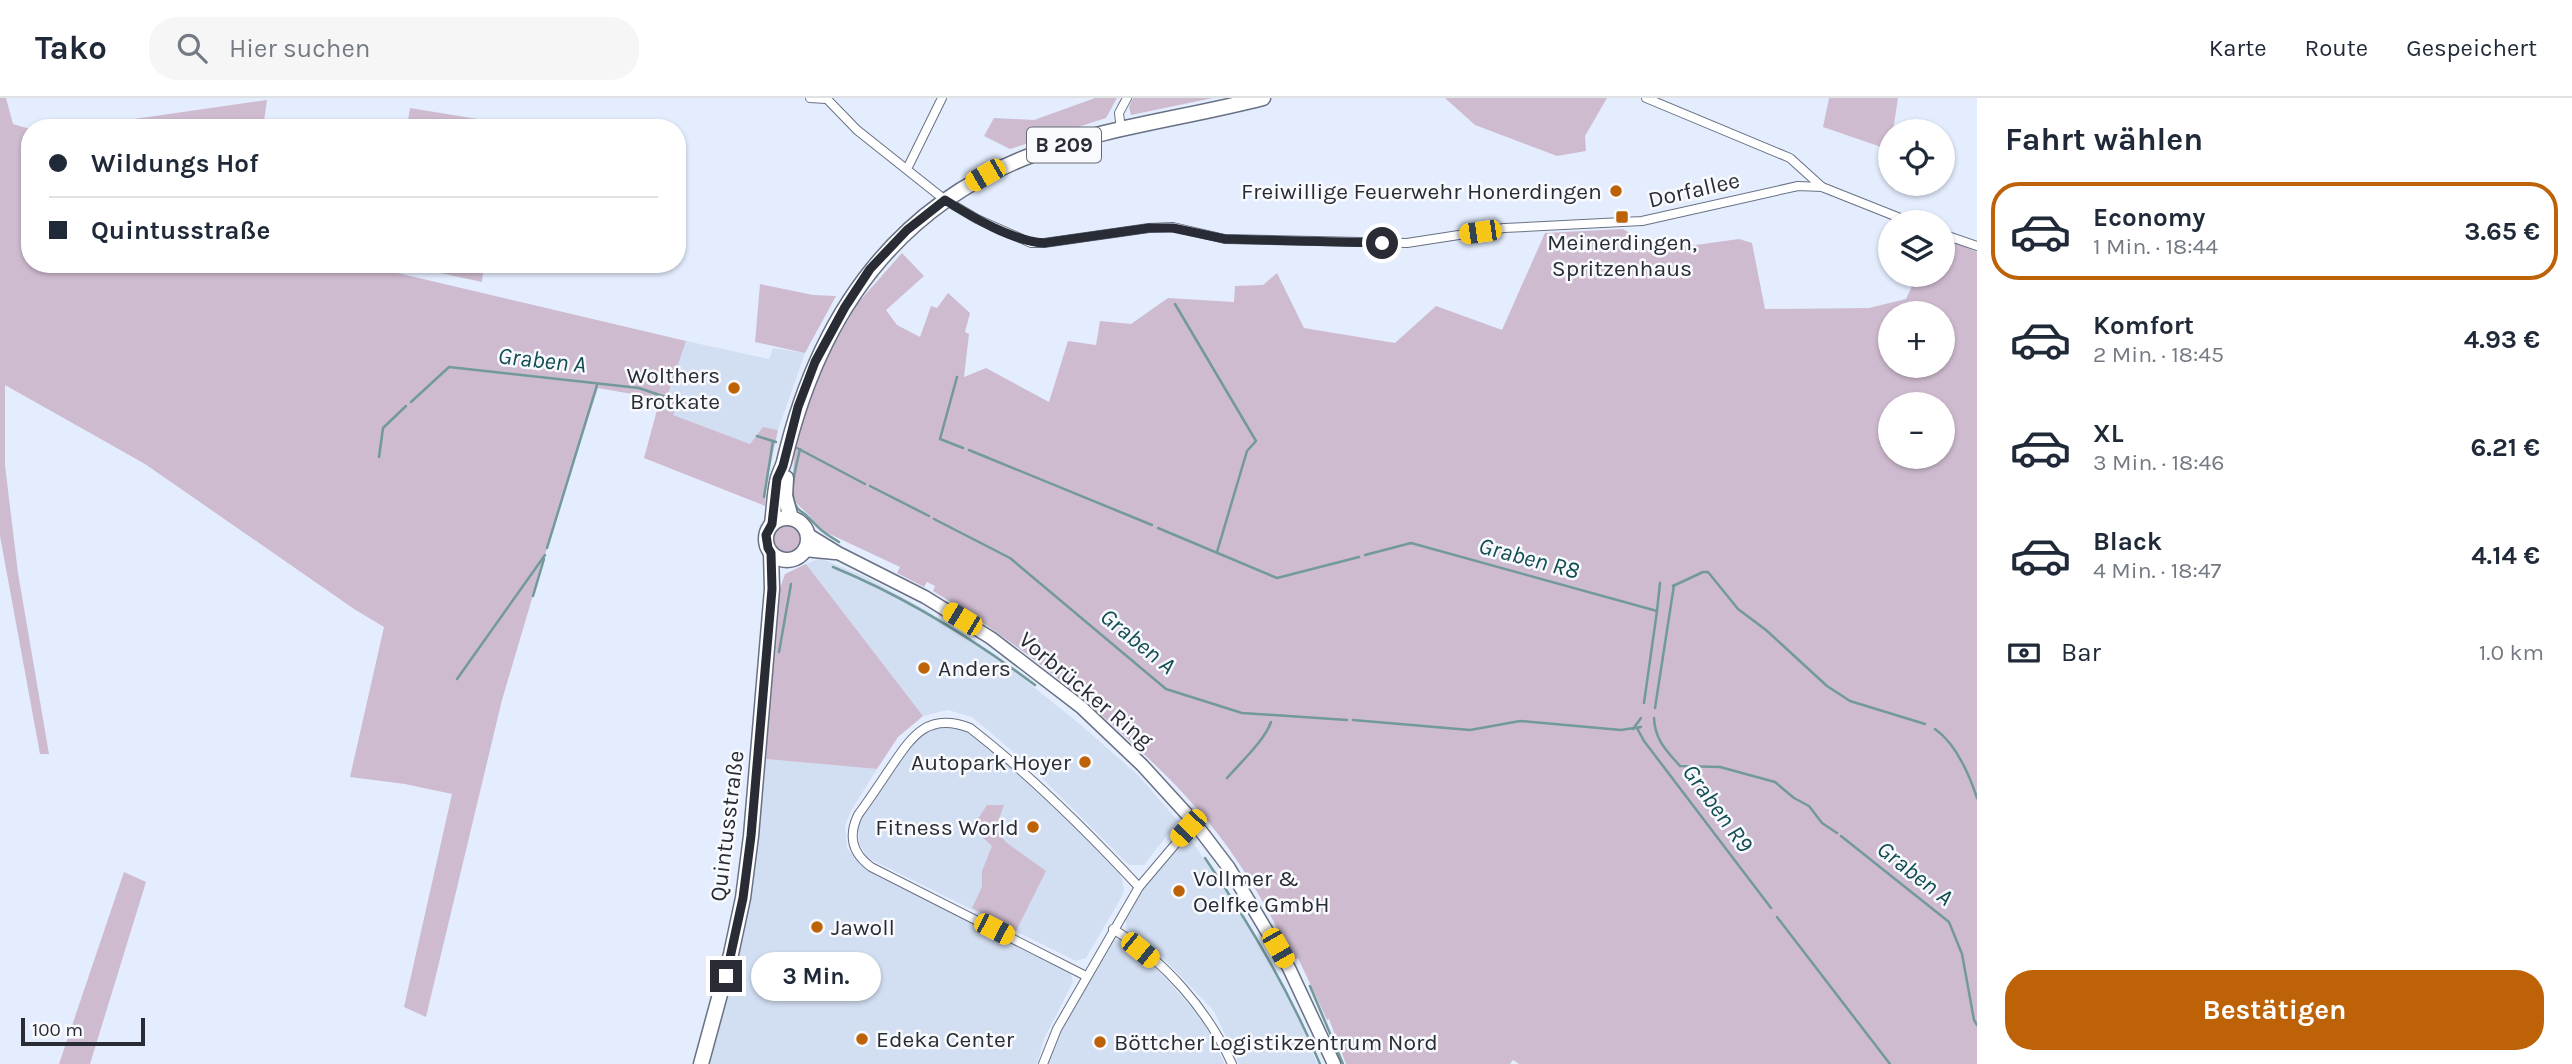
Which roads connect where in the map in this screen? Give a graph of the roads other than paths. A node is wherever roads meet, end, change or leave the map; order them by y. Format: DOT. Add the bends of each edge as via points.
graph roads {
  1 [pos="810,98"];
  2 [pos="942,98"];
  3 [pos="1127,98"];
  4 [pos="1263,98"];
  5 [pos="1646,98"];
  6 [pos="1677,98"];
  7 [pos="826,99"];
  8 [pos="1675,108"];
  9 [pos="1121,130"];
  10 [pos="1800,167"];
  11 [pos="906,169"];
  12 [pos="1798,186"];
  13 [pos="1822,187"];
  14 [pos="945,200"];
  15 [pos="1880,210"];
  16 [pos="1955,238"];
  17 [pos="1977,246"];
  18 [pos="783,466"];
  19 [pos="791,518"];
  20 [pos="772,524"];
  21 [pos="807,534"];
  22 [pos="804,550"];
  23 [pos="771,553"];
  24 [pos="838,553"];
  25 [pos="788,559"];
  26 [pos="772,589"];
  27 [pos="1194,822"];
  28 [pos="1139,887"];
  29 [pos="1114,929"];
  30 [pos="1086,976"];
  31 [pos="701,1064"];
  32 [pos="1043,1064"];
  33 [pos="1232,1064"];
  34 [pos="1334,1064"];
  1 -- 7 [label="street"];
  2 -- 11 [label="street"];
  3 -- 9 [label="street" via="1119,113"];
  4 -- 9 [label="main road, B 209"];
  5 -- 8 [label="street"];
  6 -- 8 [label="street"];
  7 -- 11 [label="street, Dorfallee"];
  8 -- 10 [label="street" via="1790,158"];
  9 -- 14 [label="main road, B 209" via="1033,155 985,175"];
  10 -- 12 [label="street"];
  10 -- 13 [label="street"];
  11 -- 14 [label="street, Dorfallee"];
  12 -- 13 [label="street, Dorfallee"];
  12 -- 14 [label="street, Dorfallee" via="1642,221 1504,228 1407,243 1225,239 1149,228 1031,243"];
  13 -- 15 [label="street, Dorfallee"];
  14 -- 18 [label="main road, B 209" via="891,245 853,293 812,368"];
  16 -- 17 [label="street"];
  18 -- 19 [label="main road, B 209"];
  18 -- 20 [label="main road, B 209"];
  19 -- 20 [label="main road"];
  19 -- 21 [label="main road" via="801,523"];
  20 -- 23 [label="main road, B 209" via="766,535"];
  21 -- 22 [label="main road"];
  21 -- 24 [label="main road, Vorbrücker Ring"];
  22 -- 24 [label="main road, Vorbrücker Ring"];
  22 -- 25 [label="main road"];
  23 -- 25 [label="main road"];
  23 -- 26 [label="main road, Quintusstraße / B 209"];
  24 -- 27 [label="main road, Vorbrücker Ring" via="925,597 1022,660 1109,732"];
  25 -- 26 [label="main road, Quintusstraße / B 209"];
  26 -- 31 [label="main road, Quintusstraße / B 209" via="743,898"];
  27 -- 28 [label="street"];
  27 -- 34 [label="main road, Vorbrücker Ring" via="1267,928"];
  28 -- 29 [label="street"];
  28 -- 30 [label="street" via="1022,769 961,724 930,725 912,737 858,815 853,845 871,867"];
  29 -- 30 [label="street"];
  29 -- 33 [label="street" via="1182,987 1206,1015"];
  30 -- 32 [label="street"];
}
